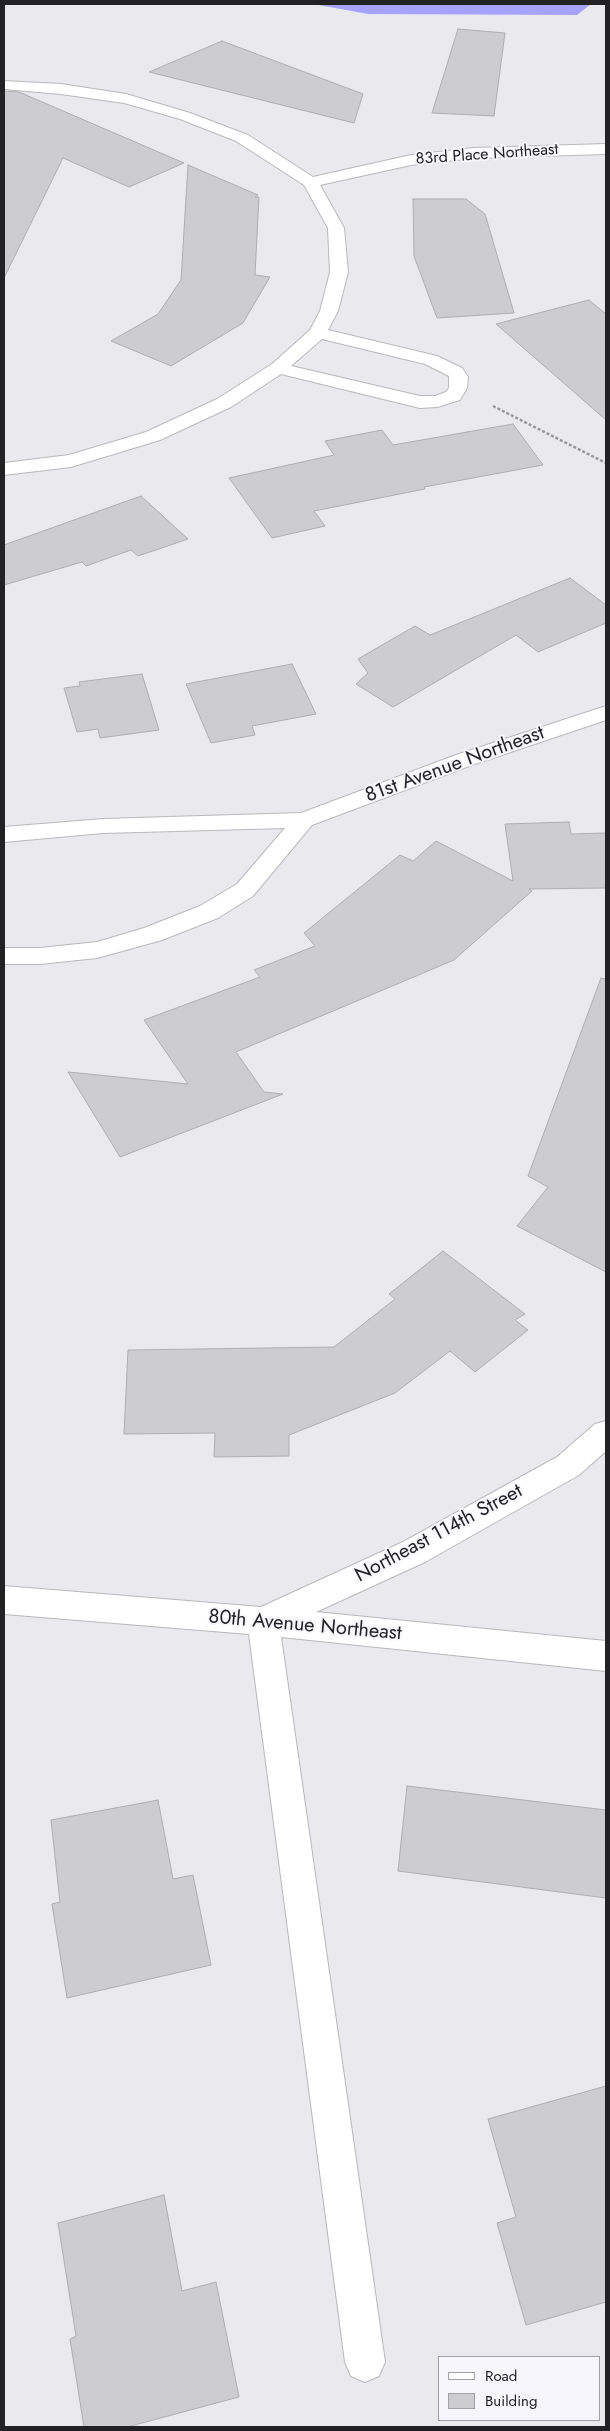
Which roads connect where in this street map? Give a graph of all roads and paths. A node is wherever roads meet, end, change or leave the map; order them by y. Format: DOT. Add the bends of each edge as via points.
graph roads {
  1 [pos="4,85"];
  2 [pos="606,150"];
  3 [pos="310,182"];
  4 [pos="318,333"];
  5 [pos="278,368"];
  6 [pos="489,404"];
  7 [pos="606,463"];
  8 [pos="4,469"];
  9 [pos="606,713"];
  10 [pos="304,820"];
  11 [pos="4,834"];
  12 [pos="4,956"];
  13 [pos="606,1433"];
  14 [pos="4,1600"];
  15 [pos="263,1621"];
  16 [pos="606,1656"];
  17 [pos="365,2362"];
  1 -- 3 [label="street" via="62,89 126,100 185,116 242,138"];
  2 -- 3 [label="street, 83rd Place Northeast" via="474,153 420,159"];
  3 -- 4 [label="street" via="336,228 340,272 329,311"];
  4 -- 5 [label="street"];
  4 -- 5 [label="street" via="431,360 456,372 458,388 453,396 420,402"];
  5 -- 8 [label="street" via="224,403 153,436 71,461"];
  6 -- 7 [label="path"];
  9 -- 10 [label="street, 81st Avenue Northeast" via="464,760"];
  10 -- 11 [label="street, 81st Avenue Northeast" via="103,826"];
  10 -- 12 [label="street, 81st Avenue Northeast" via="245,890 209,912 154,934 97,950"];
  13 -- 15 [label="street, Northeast 114th Street" via="568,1466 414,1552"];
  14 -- 15 [label="street, 80th Avenue Northeast"];
  15 -- 16 [label="street, 80th Avenue Northeast"];
  15 -- 17 [label="street"];
}
